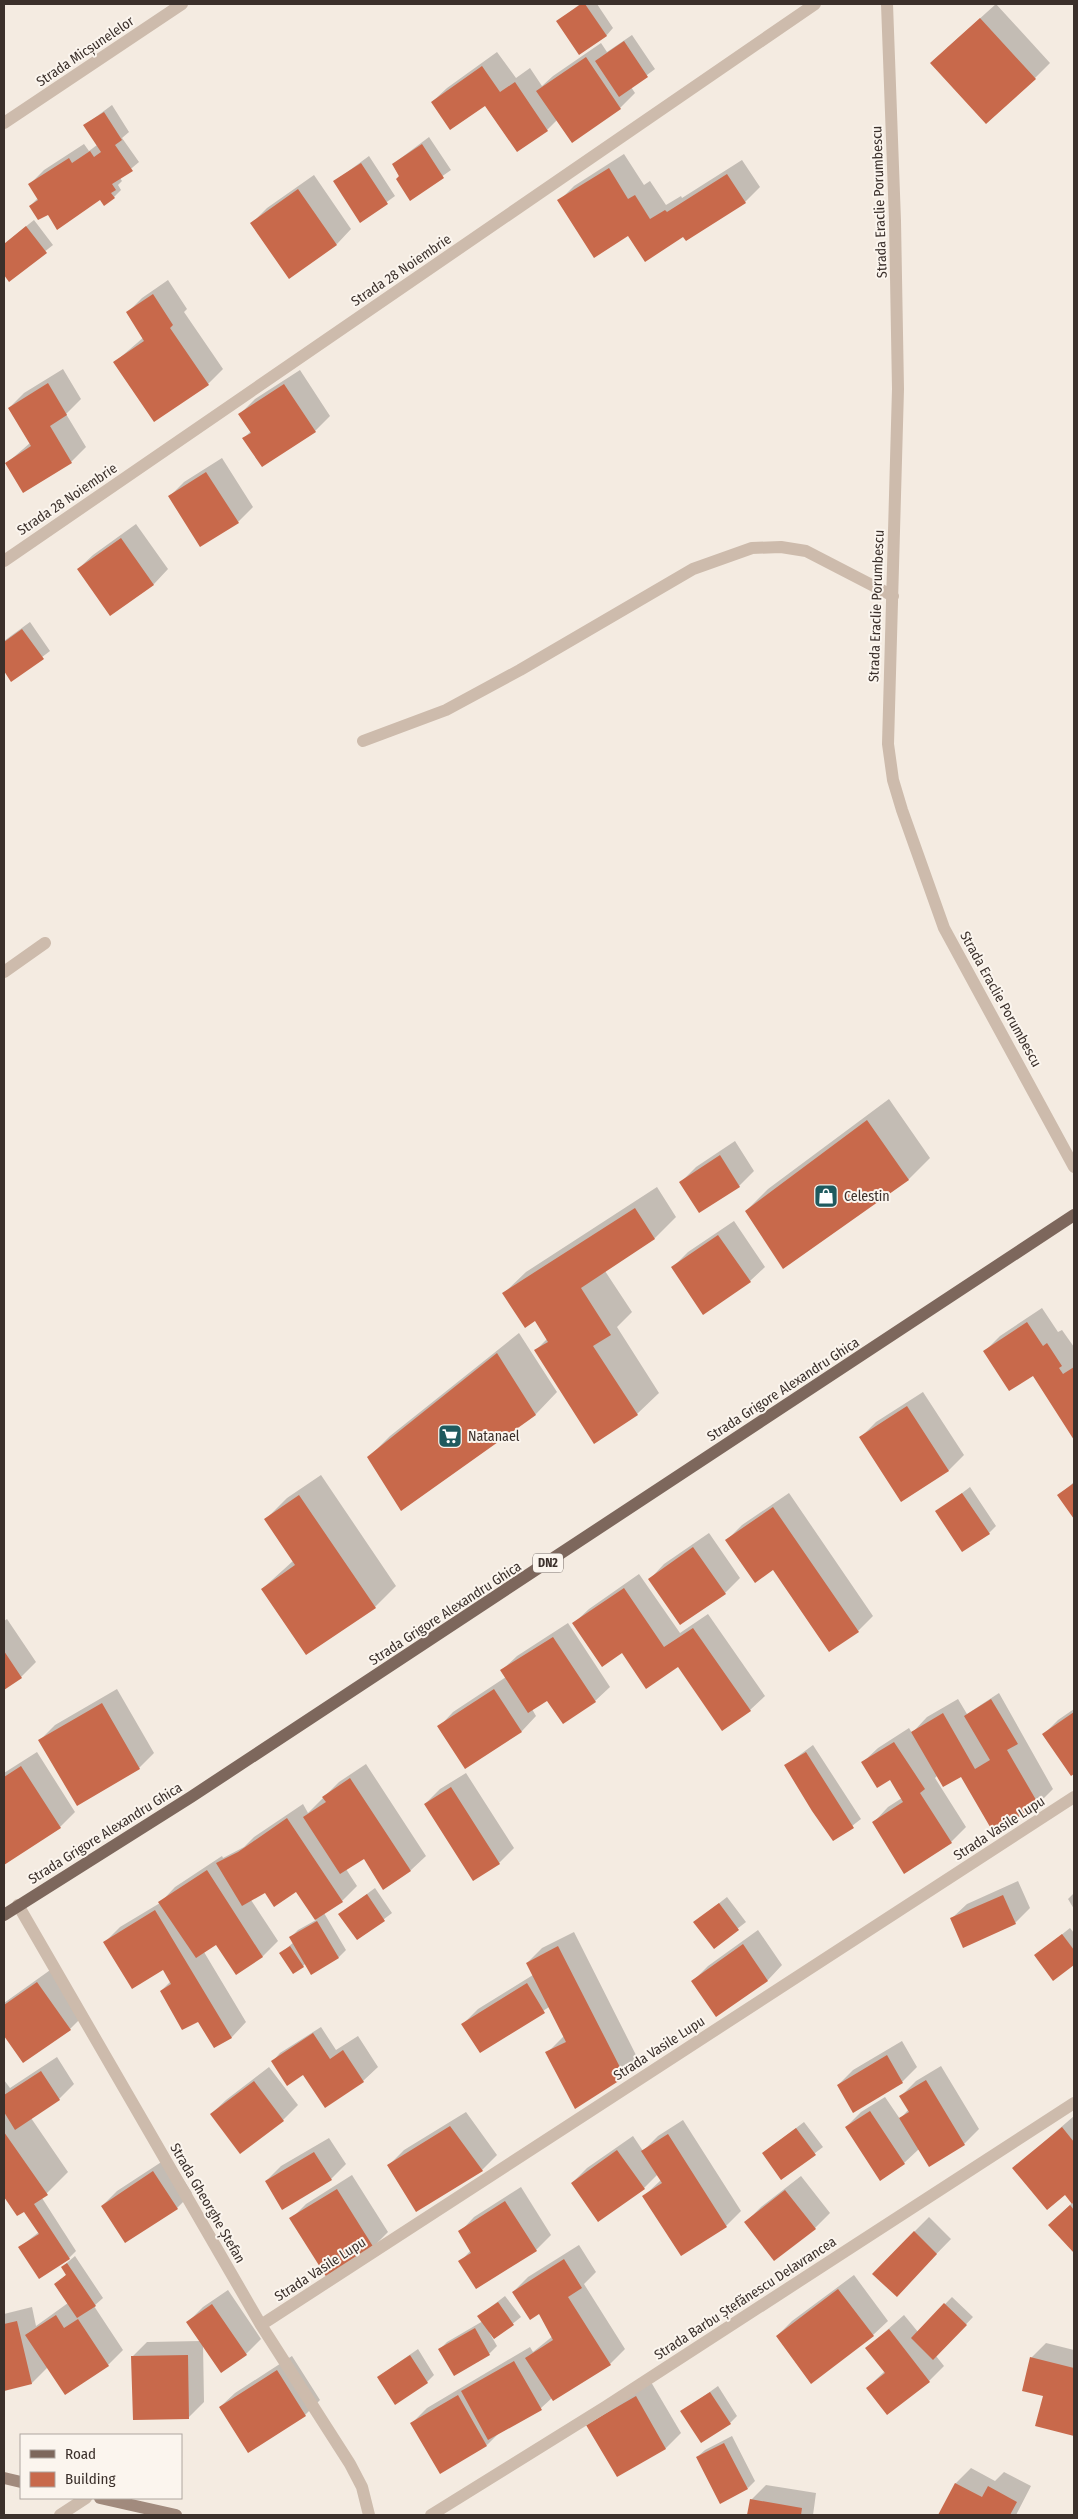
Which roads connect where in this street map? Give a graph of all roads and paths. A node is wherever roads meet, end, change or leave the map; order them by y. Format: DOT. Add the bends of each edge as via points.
graph roads {
  1 [pos="182,4"];
  2 [pos="815,4"];
  3 [pos="887,4"];
  4 [pos="4,123"];
  5 [pos="4,561"];
  6 [pos="893,596"];
  7 [pos="363,741"];
  8 [pos="45,943"];
  9 [pos="4,972"];
  10 [pos="1074,1167"];
  11 [pos="1074,1216"];
  12 [pos="1074,1797"];
  13 [pos="18,1905"];
  14 [pos="4,1915"];
  15 [pos="1074,2103"];
  16 [pos="261,2325"];
  17 [pos="4,2478"];
  18 [pos="20,2482"];
  19 [pos="84,2499"];
  20 [pos="104,2499"];
  21 [pos="60,2515"];
  22 [pos="176,2515"];
  23 [pos="369,2515"];
  24 [pos="431,2515"];
  1 -- 4 [label="street, Strada Micșunelelor"];
  2 -- 5 [label="street, Strada 28 Noiembrie"];
  3 -- 6 [label="street, Strada Eraclie Porumbescu" via="898,389"];
  6 -- 7 [label="street" via="806,552 781,547 752,548 692,569 446,710"];
  6 -- 10 [label="street, Strada Eraclie Porumbescu" via="888,744 902,810 944,928"];
  8 -- 9 [label="street"];
  11 -- 13 [label="main road, Strada Grigore Alexandru Ghica / DN2" via="256,1755"];
  12 -- 16 [label="street, Strada Vasile Lupu"];
  13 -- 14 [label="main road, Strada Grigore Alexandru Ghica / DN2"];
  13 -- 16 [label="street, Strada Gheorghe Ștefan"];
  15 -- 24 [label="street, Strada Barbu Ștefănescu Delavrancea" via="605,2407"];
  16 -- 23 [label="street, Strada Gheorghe Ștefan" via="350,2464 362,2487"];
  17 -- 18 [label="main road"];
  19 -- 21 [label="street"];
  20 -- 22 [label="main road"];
}
